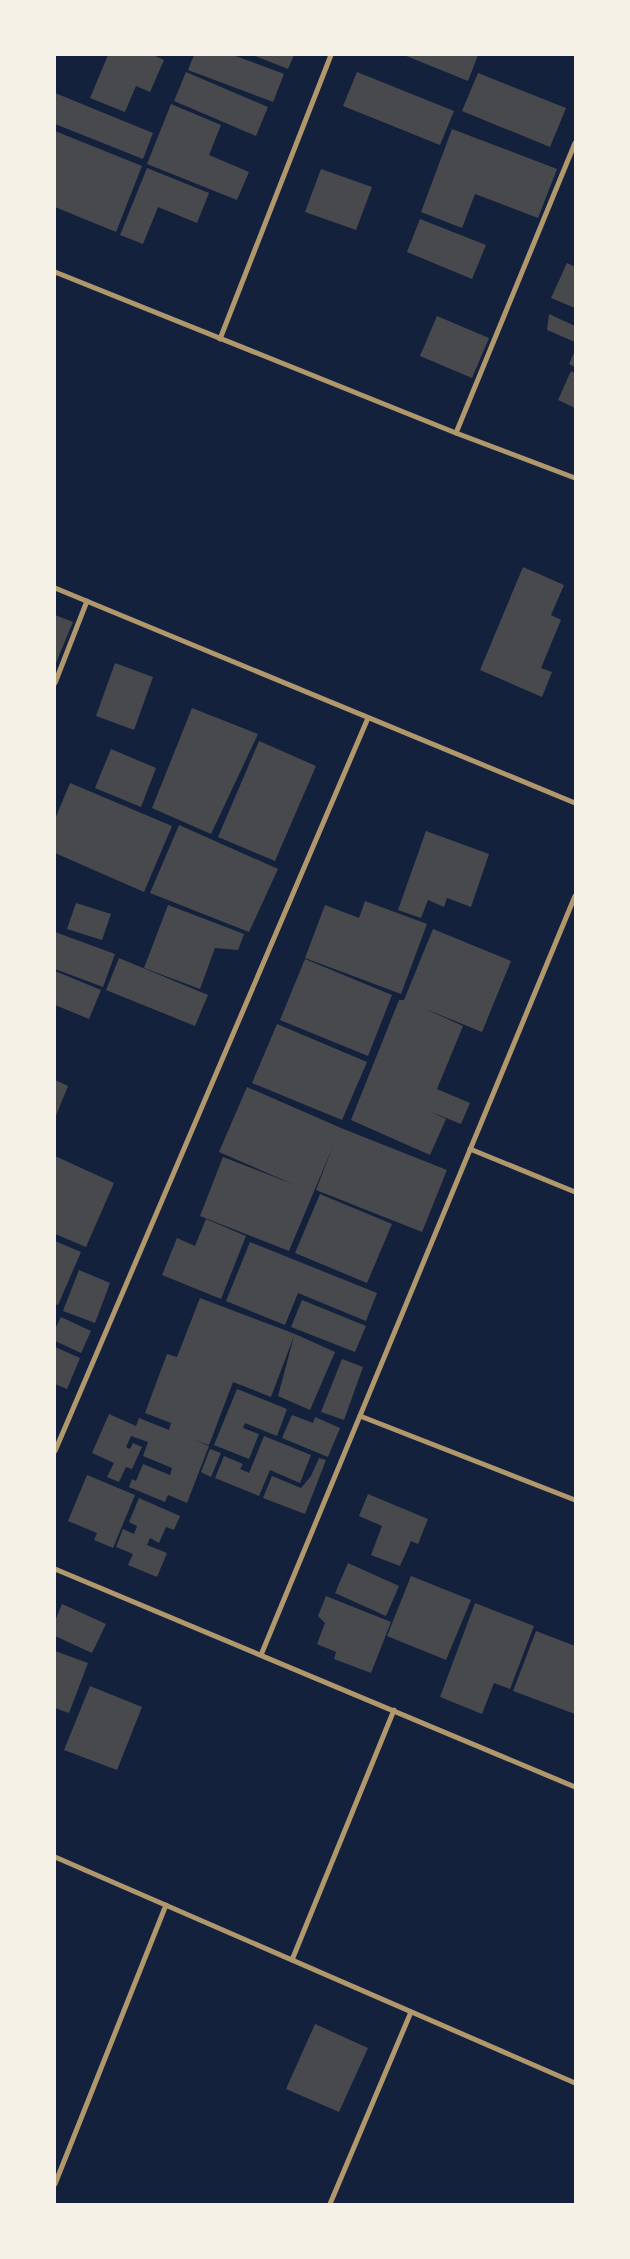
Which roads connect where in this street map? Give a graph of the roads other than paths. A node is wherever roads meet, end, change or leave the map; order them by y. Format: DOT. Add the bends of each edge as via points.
graph roads {
  1 [pos="331,55"];
  2 [pos="575,143"];
  3 [pos="55,272"];
  4 [pos="220,338"];
  5 [pos="456,433"];
  6 [pos="575,478"];
  7 [pos="55,588"];
  8 [pos="87,601"];
  9 [pos="55,683"];
  10 [pos="368,718"];
  11 [pos="575,803"];
  12 [pos="575,896"];
  13 [pos="470,1149"];
  14 [pos="575,1192"];
  15 [pos="360,1416"];
  16 [pos="55,1451"];
  17 [pos="575,1500"];
  18 [pos="55,1568"];
  19 [pos="260,1655"];
  20 [pos="394,1710"];
  21 [pos="575,1787"];
  22 [pos="55,1857"];
  23 [pos="166,1905"];
  24 [pos="292,1960"];
  25 [pos="411,2012"];
  26 [pos="575,2082"];
  27 [pos="56,2177"];
  28 [pos="55,2184"];
  29 [pos="330,2204"];
  1 -- 4 [label="street"];
  2 -- 5 [label="street"];
  3 -- 4 [label="street"];
  4 -- 5 [label="street"];
  5 -- 6 [label="street"];
  7 -- 8 [label="street"];
  8 -- 9 [label="street"];
  8 -- 10 [label="street"];
  10 -- 11 [label="street"];
  10 -- 16 [label="street"];
  12 -- 13 [label="street"];
  13 -- 14 [label="street"];
  13 -- 15 [label="street"];
  15 -- 17 [label="street"];
  15 -- 19 [label="street"];
  18 -- 19 [label="street"];
  19 -- 20 [label="street"];
  20 -- 21 [label="street"];
  20 -- 24 [label="street"];
  22 -- 23 [label="street"];
  23 -- 24 [label="street"];
  23 -- 27 [label="street"];
  24 -- 25 [label="street"];
  25 -- 26 [label="street"];
  25 -- 29 [label="street"];
  27 -- 28 [label="street"];
}
